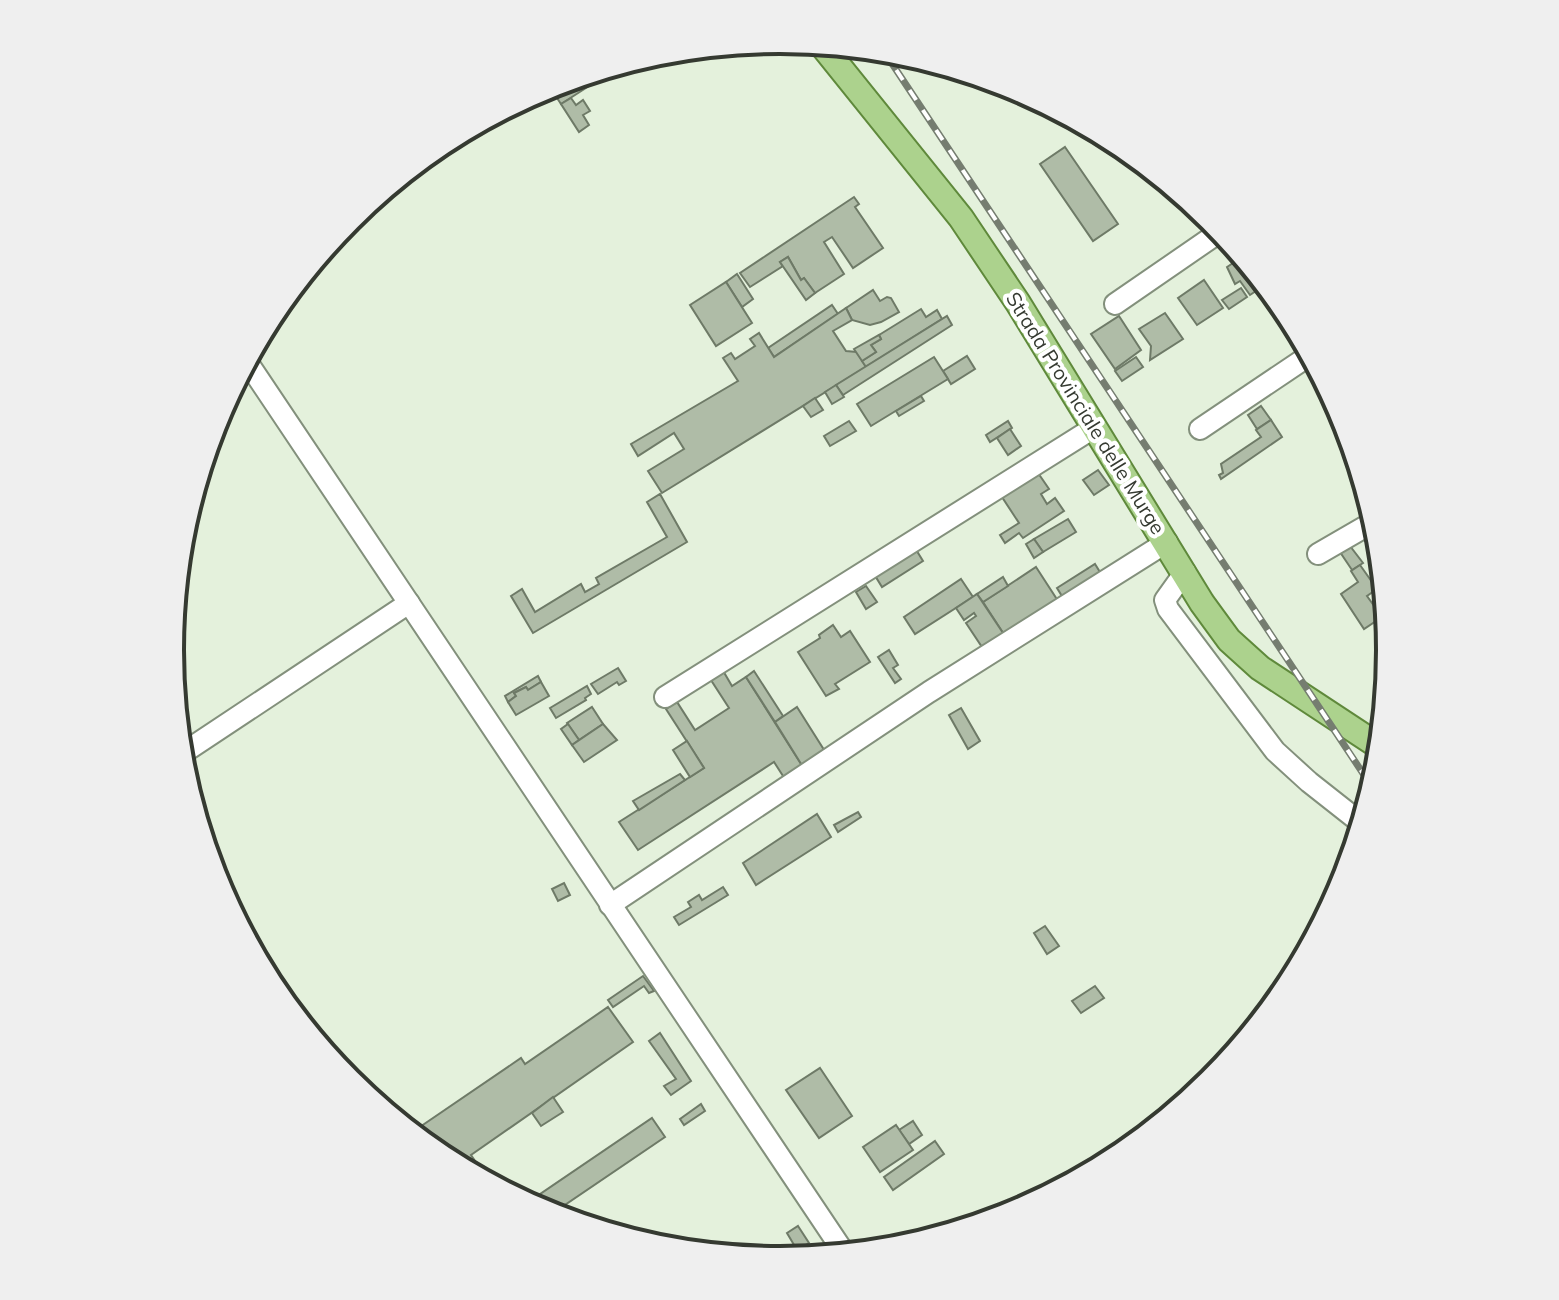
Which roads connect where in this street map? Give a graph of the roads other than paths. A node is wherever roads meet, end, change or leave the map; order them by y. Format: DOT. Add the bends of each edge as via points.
graph roads {
  1 [pos="831,56"];
  2 [pos="1210,238"];
  3 [pos="1115,304"];
  4 [pos="1301,361"];
  5 [pos="253,371"];
  6 [pos="1095,427"];
  7 [pos="1200,429"];
  8 [pos="1363,528"];
  9 [pos="1167,542"];
  10 [pos="1318,554"];
  11 [pos="1185,572"];
  12 [pos="409,603"];
  13 [pos="665,697"];
  14 [pos="1368,739"];
  15 [pos="192,747"];
  16 [pos="1352,816"];
  17 [pos="610,905"];
  18 [pos="838,1243"];
  1 -- 6 [label="main road, Strada Provinciale delle Murge" via="961,218"];
  2 -- 3 [label="street"];
  4 -- 7 [label="street"];
  5 -- 12 [label="street"];
  6 -- 9 [label="main road, Strada Provinciale delle Murge"];
  6 -- 13 [label="street"];
  8 -- 10 [label="street"];
  9 -- 11 [label="main road, Strada Provinciale delle Murge"];
  9 -- 17 [label="street" via="929,692"];
  11 -- 14 [label="main road, Strada Provinciale delle Murge" via="1229,640 1260,668"];
  11 -- 16 [label="street" via="1165,600 1168,609 1275,751"];
  12 -- 15 [label="street"];
  12 -- 17 [label="street"];
  17 -- 18 [label="street"];
}
